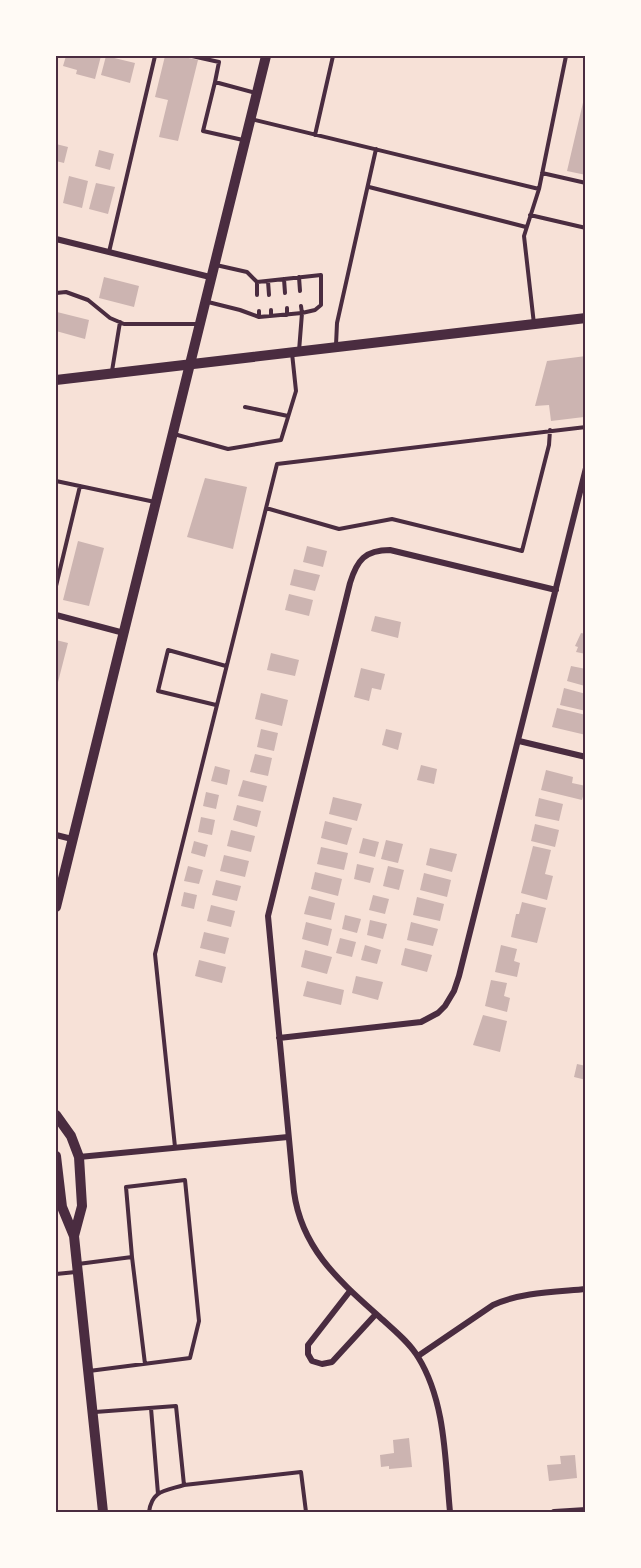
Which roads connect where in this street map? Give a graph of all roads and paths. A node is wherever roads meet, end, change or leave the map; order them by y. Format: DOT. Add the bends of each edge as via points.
graph roads {
  1 [pos="155,56"];
  2 [pos="192,56"];
  3 [pos="266,56"];
  4 [pos="333,56"];
  5 [pos="566,56"];
  6 [pos="215,82"];
  7 [pos="256,93"];
  8 [pos="250,119"];
  9 [pos="315,135"];
  10 [pos="244,141"];
  11 [pos="376,149"];
  12 [pos="542,172"];
  13 [pos="585,183"];
  14 [pos="369,187"];
  15 [pos="539,189"];
  16 [pos="530,215"];
  17 [pos="526,227"];
  18 [pos="585,228"];
  19 [pos="56,239"];
  20 [pos="109,252"];
  21 [pos="213,264"];
  22 [pos="210,277"];
  23 [pos="299,277"];
  24 [pos="284,279"];
  25 [pos="268,280"];
  26 [pos="257,282"];
  27 [pos="300,291"];
  28 [pos="56,292"];
  29 [pos="285,293"];
  30 [pos="269,295"];
  31 [pos="257,296"];
  32 [pos="204,302"];
  33 [pos="301,306"];
  34 [pos="287,308"];
  35 [pos="271,310"];
  36 [pos="259,311"];
  37 [pos="302,313"];
  38 [pos="287,315"];
  39 [pos="271,316"];
  40 [pos="259,317"];
  41 [pos="585,318"];
  42 [pos="120,322"];
  43 [pos="199,324"];
  44 [pos="534,324"];
  45 [pos="336,348"];
  46 [pos="295,352"];
  47 [pos="189,365"];
  48 [pos="112,374"];
  49 [pos="56,380"];
  50 [pos="245,407"];
  51 [pos="288,416"];
  52 [pos="585,427"];
  53 [pos="550,430"];
  54 [pos="173,434"];
  55 [pos="56,442"];
  56 [pos="56,452"];
  57 [pos="585,468"];
  58 [pos="56,481"];
  59 [pos="80,486"];
  60 [pos="156,502"];
  61 [pos="266,508"];
  62 [pos="56,586"];
  63 [pos="556,590"];
  64 [pos="56,615"];
  65 [pos="124,633"];
  66 [pos="226,666"];
  67 [pos="216,705"];
  68 [pos="519,741"];
  69 [pos="585,757"];
  70 [pos="56,835"];
  71 [pos="72,839"];
  72 [pos="56,907"];
  73 [pos="279,1038"];
  74 [pos="56,1115"];
  75 [pos="288,1137"];
  76 [pos="175,1147"];
  77 [pos="56,1156"];
  78 [pos="78,1157"];
  79 [pos="74,1236"];
  80 [pos="132,1257"];
  81 [pos="77,1268"];
  82 [pos="56,1274"];
  83 [pos="585,1289"];
  84 [pos="350,1292"];
  85 [pos="376,1314"];
  86 [pos="418,1356"];
  87 [pos="145,1364"];
  88 [pos="88,1371"];
  89 [pos="150,1408"];
  90 [pos="92,1413"];
  91 [pos="184,1485"];
  92 [pos="158,1494"];
  93 [pos="585,1510"];
  94 [pos="102,1512"];
  95 [pos="149,1512"];
  96 [pos="306,1512"];
  97 [pos="450,1512"];
  98 [pos="554,1512"];
  1 -- 20 [label="lane"];
  2 -- 6 [label="lane" via="219,62"];
  3 -- 7 [label="main road"];
  4 -- 9 [label="lane"];
  5 -- 12 [label="lane"];
  6 -- 7 [label="lane"];
  6 -- 10 [label="lane" via="203,130"];
  7 -- 8 [label="main road"];
  8 -- 9 [label="lane"];
  8 -- 10 [label="main road"];
  9 -- 11 [label="lane"];
  10 -- 21 [label="main road"];
  11 -- 14 [label="lane"];
  11 -- 15 [label="lane"];
  12 -- 13 [label="lane"];
  12 -- 15 [label="lane"];
  14 -- 17 [label="lane"];
  14 -- 45 [label="lane" via="336,323"];
  15 -- 16 [label="lane"];
  16 -- 17 [label="lane"];
  16 -- 18 [label="lane"];
  17 -- 44 [label="lane"];
  19 -- 20 [label="street"];
  20 -- 22 [label="street"];
  21 -- 22 [label="main road"];
  21 -- 26 [label="lane" via="247,272"];
  22 -- 32 [label="main road"];
  23 -- 24 [label="lane"];
  23 -- 27 [label="lane"];
  23 -- 37 [label="lane" via="321,275 321,305"];
  24 -- 25 [label="lane"];
  24 -- 29 [label="lane"];
  25 -- 26 [label="lane"];
  25 -- 30 [label="lane"];
  26 -- 31 [label="lane"];
  28 -- 42 [label="lane" via="88,300"];
  32 -- 40 [label="lane"];
  32 -- 43 [label="main road"];
  33 -- 37 [label="lane"];
  34 -- 38 [label="lane"];
  35 -- 39 [label="lane"];
  36 -- 40 [label="lane"];
  37 -- 38 [label="lane"];
  37 -- 46 [label="lane"];
  38 -- 39 [label="lane"];
  39 -- 40 [label="lane"];
  41 -- 44 [label="main road"];
  42 -- 43 [label="lane"];
  42 -- 48 [label="lane"];
  43 -- 47 [label="main road"];
  44 -- 45 [label="main road"];
  45 -- 46 [label="main road"];
  46 -- 47 [label="main road"];
  46 -- 51 [label="lane" via="296,390"];
  47 -- 48 [label="main road"];
  47 -- 54 [label="main road"];
  48 -- 49 [label="main road"];
  50 -- 51 [label="lane"];
  51 -- 54 [label="lane" via="281,440 228,449"];
  52 -- 53 [label="lane"];
  53 -- 61 [label="lane" via="277,464"];
  53 -- 61 [label="lane" via="522,551 392,519 339,529"];
  54 -- 60 [label="main road"];
  55 -- 56 [label="lane"];
  57 -- 63 [label="street"];
  58 -- 59 [label="lane"];
  59 -- 60 [label="lane"];
  59 -- 62 [label="lane"];
  60 -- 65 [label="main road"];
  61 -- 66 [label="lane"];
  63 -- 68 [label="street"];
  63 -- 73 [label="street" via="390,550 370,552 356,566 268,916"];
  64 -- 65 [label="street"];
  65 -- 71 [label="main road"];
  66 -- 67 [label="lane"];
  66 -- 67 [label="lane" via="168,650 158,691"];
  67 -- 76 [label="lane" via="154,954"];
  68 -- 69 [label="street"];
  68 -- 73 [label="street" via="459,976 445,1006 414,1024"];
  70 -- 71 [label="street"];
  71 -- 72 [label="main road"];
  73 -- 75 [label="street"];
  74 -- 78 [label="main road" via="71,1136"];
  75 -- 76 [label="street"];
  75 -- 84 [label="street" via="295,1200 303,1229 316,1253"];
  76 -- 78 [label="street"];
  77 -- 79 [label="main road" via="62,1207"];
  78 -- 79 [label="main road" via="82,1206"];
  79 -- 81 [label="main road"];
  80 -- 81 [label="lane"];
  80 -- 87 [label="lane"];
  80 -- 87 [label="lane" via="126,1186 185,1180 199,1321 190,1359"];
  81 -- 82 [label="lane"];
  81 -- 88 [label="main road"];
  83 -- 86 [label="street" via="506,1299"];
  84 -- 85 [label="street"];
  84 -- 85 [label="street" via="308,1345 312,1361 332,1362"];
  85 -- 86 [label="street"];
  86 -- 97 [label="street" via="437,1405"];
  87 -- 88 [label="lane"];
  88 -- 90 [label="main road"];
  89 -- 90 [label="lane"];
  89 -- 91 [label="lane" via="176,1406"];
  89 -- 92 [label="lane"];
  90 -- 94 [label="main road"];
  91 -- 92 [label="lane"];
  91 -- 96 [label="lane" via="301,1472"];
  92 -- 95 [label="lane" via="151,1501"];
  93 -- 98 [label="street"];
}
